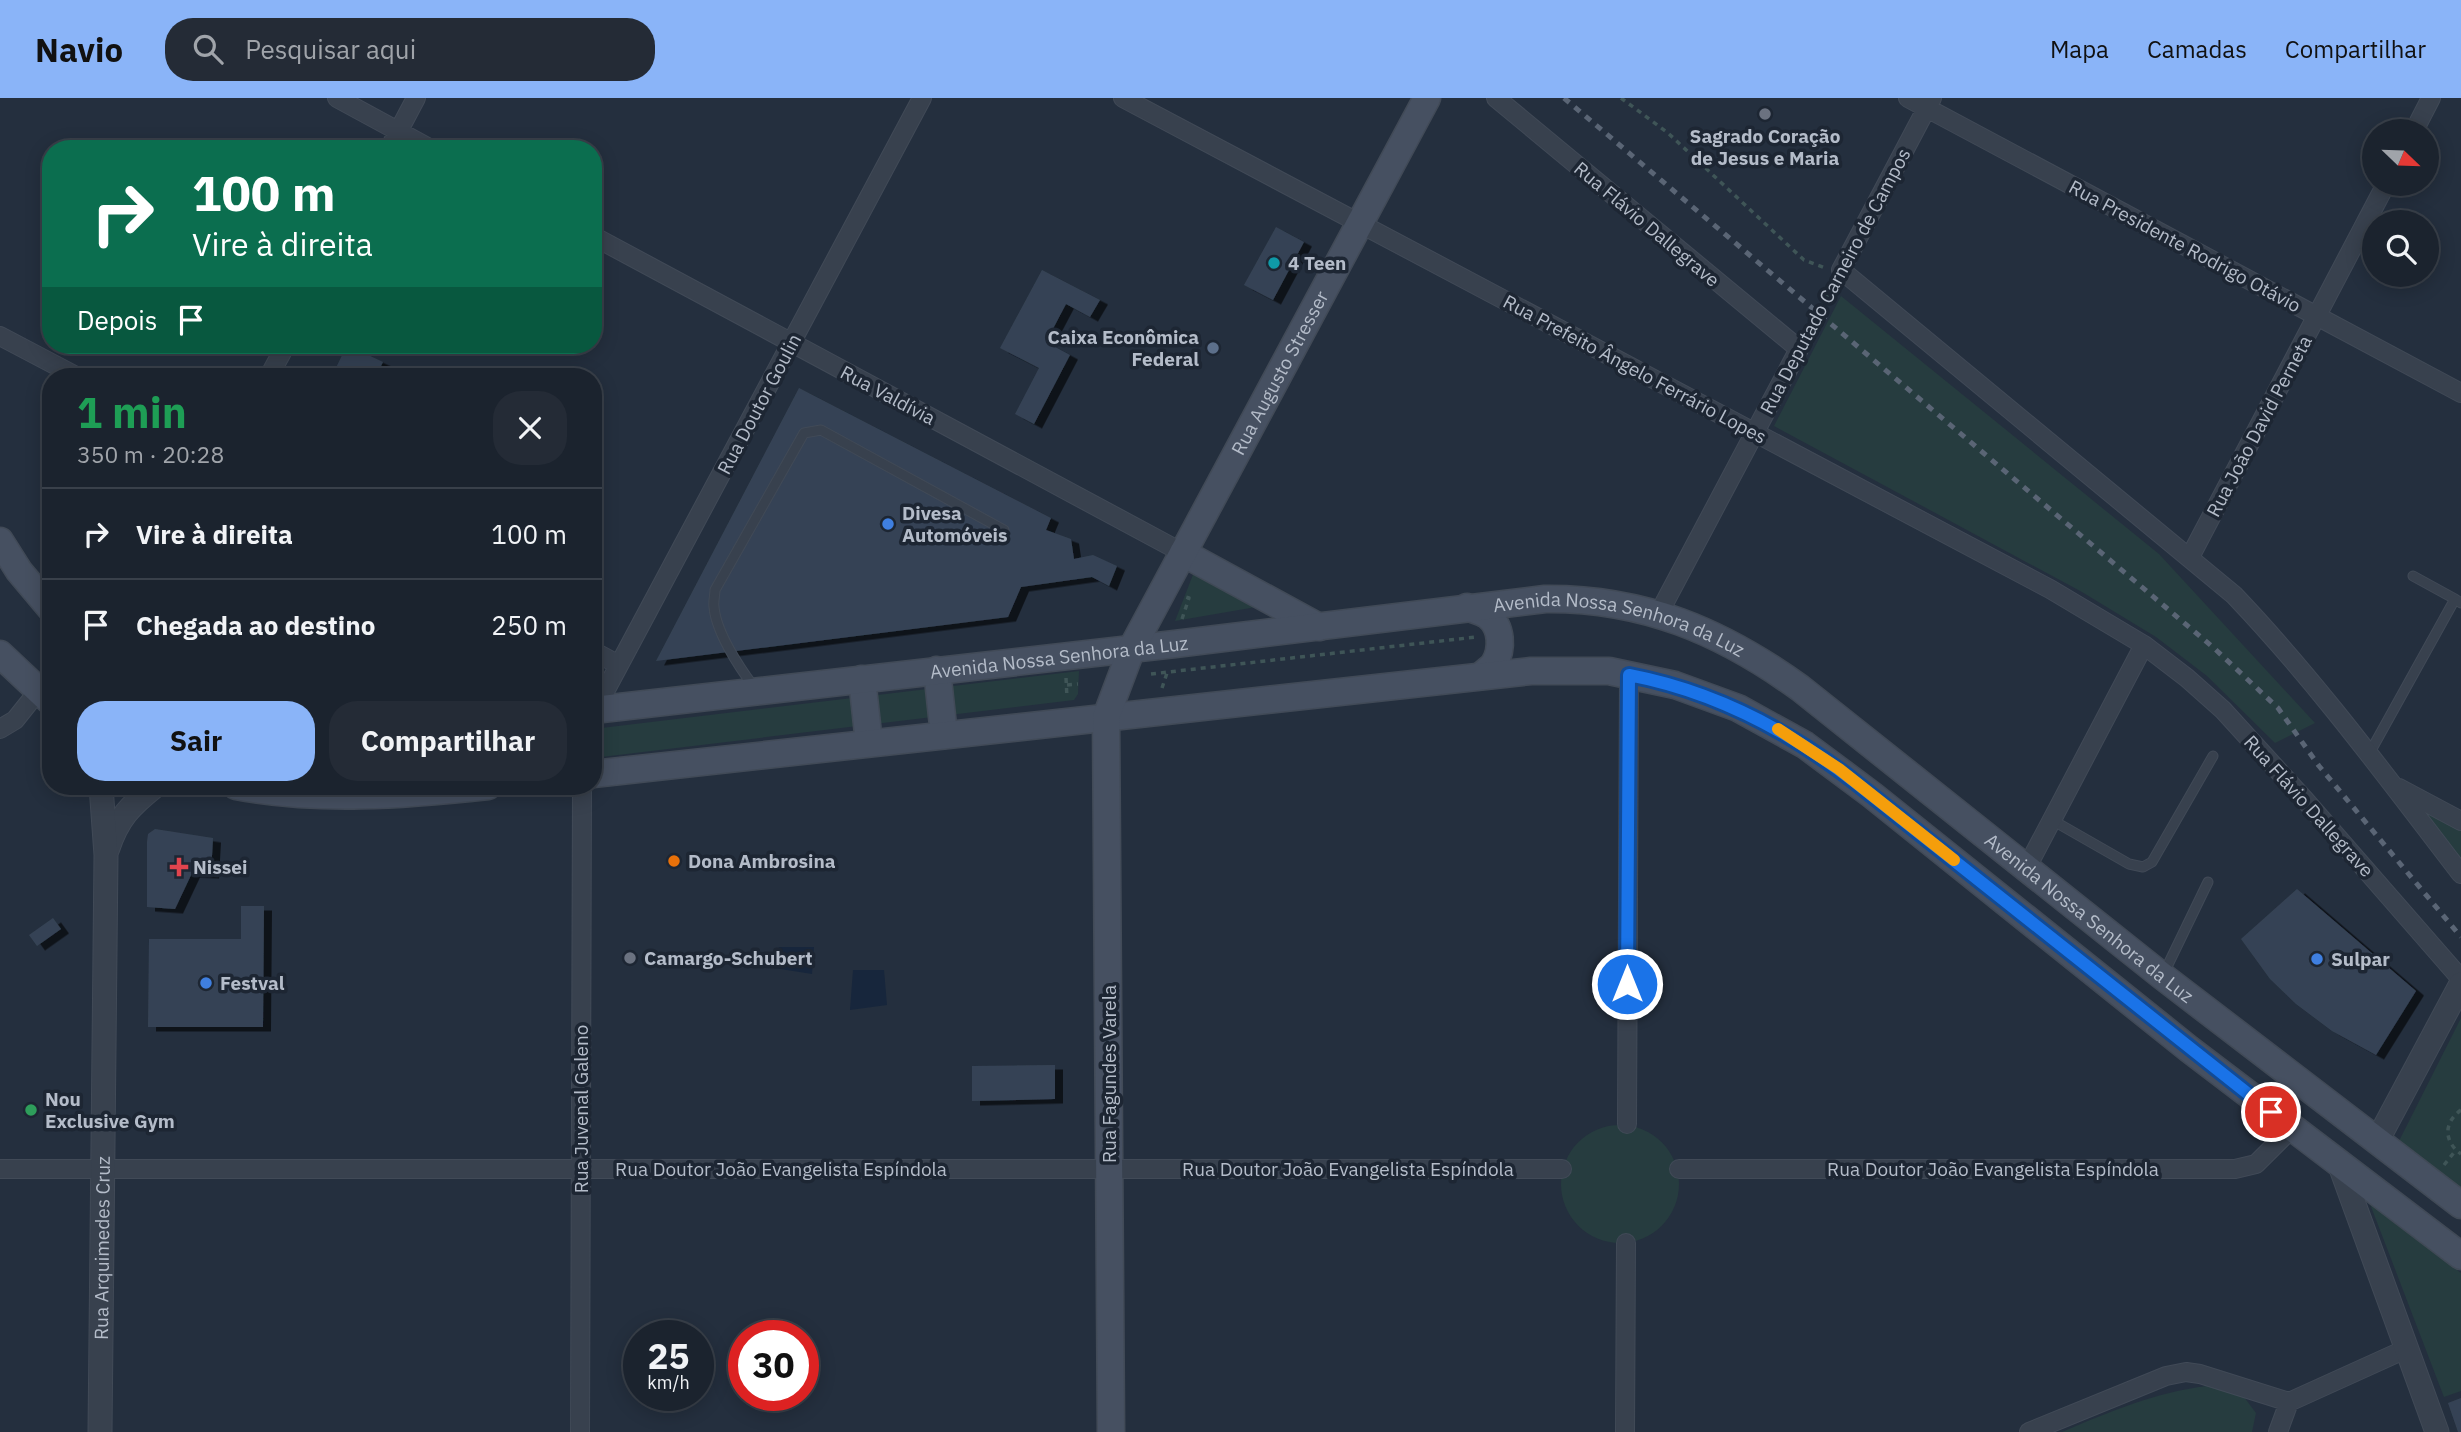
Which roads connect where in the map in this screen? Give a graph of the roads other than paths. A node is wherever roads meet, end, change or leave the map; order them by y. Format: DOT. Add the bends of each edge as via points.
graph roads {
  1 [pos="337,98"];
  2 [pos="416,98"];
  3 [pos="922,98"];
  4 [pos="1123,98"];
  5 [pos="1427,98"];
  6 [pos="1496,98"];
  7 [pos="1908,98"];
  8 [pos="2431,98"];
  9 [pos="1930,103"];
  10 [pos="2420,119"];
  11 [pos="398,131"];
  12 [pos="394,140"];
  13 [pos="414,140"];
  14 [pos="2380,196"];
  15 [pos="1360,224"];
  16 [pos="602,241"];
  17 [pos="2317,316"];
  18 [pos="0,336"];
  19 [pos="792,343"];
  20 [pos="1798,349"];
  21 [pos="61,368"];
  22 [pos="2461,393"];
  23 [pos="1755,432"];
  24 [pos="1004,530"];
  25 [pos="0,541"];
  26 [pos="1183,553"];
  27 [pos="2190,557"];
  28 [pos="2413,576"];
  29 [pos="42,598"];
  30 [pos="2458,601"];
  31 [pos="1467,607"];
  32 [pos="1659,613"];
  33 [pos="1320,627"];
  34 [pos="2144,645"];
  35 [pos="1132,648"];
  36 [pos="0,654"];
  37 [pos="602,656"];
  38 [pos="619,665"];
  39 [pos="937,670"];
  40 [pos="1629,675"];
  41 [pos="1482,676"];
  42 [pos="862,679"];
  43 [pos="42,686"];
  44 [pos="758,691"];
  45 [pos="42,693"];
  46 [pos="602,696"];
  47 [pos="602,709"];
  48 [pos="1106,717"];
  49 [pos="0,729"];
  50 [pos="944,735"];
  51 [pos="870,743"];
  52 [pos="2369,754"];
  53 [pos="2213,756"];
  54 [pos="602,773"];
  55 [pos="2392,784"];
  56 [pos="102,795"];
  57 [pos="145,795"];
  58 [pos="582,795"];
  59 [pos="2052,820"];
  60 [pos="2461,821"];
  61 [pos="106,855"];
  62 [pos="2026,869"];
  63 [pos="2461,874"];
  64 [pos="2208,882"];
  65 [pos="2162,976"];
  66 [pos="2461,982"];
  67 [pos="2227,1025"];
  68 [pos="2189,1049"];
  69 [pos="1627,1124"];
  70 [pos="2292,1128"];
  71 [pos="2377,1142"];
  72 [pos="2339,1163"];
  73 [pos="0,1169"];
  74 [pos="103,1169"];
  75 [pos="581,1169"];
  76 [pos="1109,1169"];
  77 [pos="1563,1169"];
  78 [pos="1679,1169"];
  79 [pos="2461,1205"];
  80 [pos="1626,1243"];
  81 [pos="2461,1256"];
  82 [pos="2406,1349"];
  83 [pos="2289,1402"];
  84 [pos="100,1432"];
  85 [pos="580,1432"];
  86 [pos="1111,1432"];
  87 [pos="1625,1432"];
  88 [pos="2029,1432"];
  89 [pos="2278,1432"];
  90 [pos="2437,1432"];
  1 -- 11 [label="street"];
  2 -- 11 [label="street"];
  3 -- 19 [label="street, Rua Doutor Goulin"];
  4 -- 15 [label="street, Rua Prefeito Ângelo Ferrário Lopes"];
  5 -- 15 [label="main road, Rua Augusto Stresser"];
  6 -- 20 [label="street, Rua Flávio Dallegrave"];
  7 -- 9 [label="street, Rua Presidente Rodrigo Otávio"];
  8 -- 10 [label="street"];
  9 -- 17 [label="street, Rua Presidente Rodrigo Otávio"];
  9 -- 27 [label="street, Rua Deputado Carneiro de Campos" via="1841,270"];
  11 -- 12 [label="street"];
  11 -- 13 [label="street"];
  14 -- 17 [label="street, Rua João David Perneta"];
  15 -- 23 [label="street, Rua Prefeito Ângelo Ferrário Lopes"];
  15 -- 26 [label="main road, Rua Augusto Stresser"];
  16 -- 19 [label="street, Rua Valdívia"];
  17 -- 22 [label="street, Rua Presidente Rodrigo Otávio"];
  17 -- 27 [label="street, Rua João David Perneta"];
  18 -- 21 [label="street"];
  19 -- 26 [label="street, Rua Valdívia"];
  19 -- 38 [label="street, Rua Doutor Goulin"];
  20 -- 23 [label="street, Rua Deputado Carneiro de Campos"];
  23 -- 32 [label="street, Rua Deputado Carneiro de Campos"];
  23 -- 34 [label="street, Rua Prefeito Ângelo Ferrário Lopes" via="2050,589"];
  24 -- 44 [label="lane" via="821,430 804,433 716,590 713,606 733,656"];
  25 -- 29 [label="main road"];
  26 -- 33 [label="main road"];
  26 -- 35 [label="main road, Rua Augusto Stresser"];
  27 -- 52 [label="street" via="2279,642"];
  28 -- 30 [label="lane"];
  30 -- 52 [label="lane"];
  31 -- 32 [label="main road, Avenida Nossa Senhora da Luz" via="1577,599"];
  31 -- 33 [label="main road, Avenida Nossa Senhora da Luz"];
  31 -- 41 [label="main road" via="1486,615 1499,635 1493,664"];
  32 -- 62 [label="main road, Avenida Nossa Senhora da Luz" via="1720,638 1771,667"];
  33 -- 35 [label="main road, Avenida Nossa Senhora da Luz"];
  34 -- 59 [label="street"];
  34 -- 66 [label="street, Rua Flávio Dallegrave" via="2223,710"];
  35 -- 39 [label="main road, Avenida Nossa Senhora da Luz"];
  35 -- 48 [label="main road, Rua Augusto Stresser"];
  36 -- 43 [label="main road"];
  37 -- 38 [label="street"];
  38 -- 46 [label="street, Rua Doutor Goulin"];
  39 -- 42 [label="main road, Avenida Nossa Senhora da Luz"];
  39 -- 50 [label="main road"];
  40 -- 41 [label="main road, Avenida Nossa Senhora da Luz" via="1572,670"];
  40 -- 68 [label="main road, Avenida Nossa Senhora da Luz" via="1702,693 1805,745"];
  40 -- 69 [label="street"];
  41 -- 48 [label="main road, Avenida Nossa Senhora da Luz"];
  42 -- 44 [label="main road, Avenida Nossa Senhora da Luz"];
  42 -- 51 [label="main road"];
  44 -- 47 [label="main road, Avenida Nossa Senhora da Luz"];
  45 -- 49 [label="street"];
  48 -- 50 [label="main road, Avenida Nossa Senhora da Luz"];
  48 -- 76 [label="main road, Rua Fagundes Varela"];
  50 -- 51 [label="main road, Avenida Nossa Senhora da Luz"];
  51 -- 54 [label="main road, Avenida Nossa Senhora da Luz"];
  52 -- 55 [label="street"];
  53 -- 59 [label="lane" via="2152,862 2143,867 2129,864"];
  55 -- 60 [label="street"];
  55 -- 63 [label="street"];
  56 -- 61 [label="street, Rua Arquimedes Cruz"];
  57 -- 61 [label="street, Rua Arquimedes Cruz" via="124,814"];
  58 -- 75 [label="street, Rua Juvenal Galeno"];
  59 -- 62 [label="street"];
  61 -- 74 [label="street, Rua Arquimedes Cruz"];
  62 -- 65 [label="main road, Avenida Nossa Senhora da Luz"];
  64 -- 65 [label="lane"];
  65 -- 67 [label="main road, Avenida Nossa Senhora da Luz"];
  66 -- 71 [label="street"];
  67 -- 68 [label="main road" via="2209,1020 2193,1025"];
  67 -- 71 [label="main road, Avenida Nossa Senhora da Luz"];
  68 -- 70 [label="main road, Avenida Nossa Senhora da Luz"];
  70 -- 72 [label="main road, Avenida Nossa Senhora da Luz"];
  70 -- 78 [label="street, Rua Doutor João Evangelista Espíndola" via="2256,1164 2235,1169"];
  71 -- 79 [label="main road, Avenida Nossa Senhora da Luz"];
  72 -- 81 [label="main road, Avenida Nossa Senhora da Luz"];
  72 -- 82 [label="street"];
  73 -- 74 [label="street, Rua Doutor João Evangelista Espíndola"];
  74 -- 75 [label="street, Rua Doutor João Evangelista Espíndola"];
  74 -- 84 [label="street, Rua Arquimedes Cruz"];
  75 -- 76 [label="street, Rua Doutor João Evangelista Espíndola"];
  75 -- 85 [label="street, Rua Juvenal Galeno"];
  76 -- 77 [label="street, Rua Doutor João Evangelista Espíndola"];
  76 -- 86 [label="main road, Rua Fagundes Varela"];
  80 -- 87 [label="street"];
  82 -- 83 [label="street"];
  82 -- 90 [label="street"];
  83 -- 88 [label="street" via="2186,1372 2165,1376"];
  83 -- 89 [label="street"];
}
